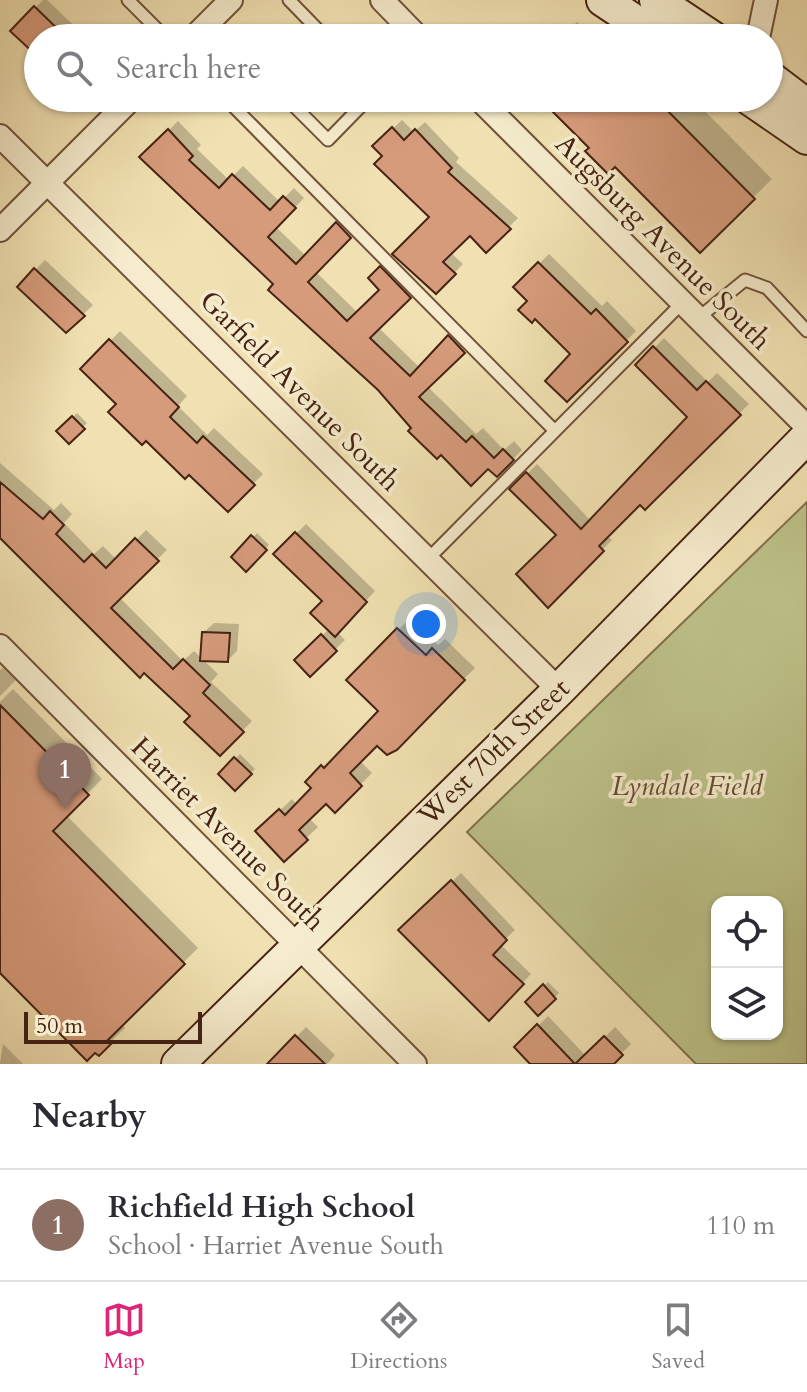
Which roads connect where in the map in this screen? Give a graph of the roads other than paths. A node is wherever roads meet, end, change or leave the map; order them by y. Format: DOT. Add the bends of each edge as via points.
graph roads {
  1 [pos="128,0"];
  2 [pos="231,0"];
  3 [pos="289,0"];
  4 [pos="382,0"];
  5 [pos="603,0"];
  6 [pos="656,0"];
  7 [pos="766,0"];
  8 [pos="209,22"];
  9 [pos="152,24"];
  10 [pos="312,24"];
  11 [pos="405,24"];
  12 [pos="639,24"];
  13 [pos="692,24"];
  14 [pos="761,24"];
  15 [pos="783,100"];
  16 [pos="807,106"];
  17 [pos="118,112"];
  18 [pos="239,112"];
  19 [pos="300,112"];
  20 [pos="355,112"];
  21 [pos="492,112"];
  22 [pos="778,112"];
  23 [pos="0,136"];
  24 [pos="807,138"];
  25 [pos="47,183"];
  26 [pos="0,230"];
  27 [pos="689,312"];
  28 [pos="807,331"];
  29 [pos="807,427"];
  30 [pos="554,430"];
  31 [pos="807,437"];
  32 [pos="428,559"];
  33 [pos="0,646"];
  34 [pos="559,690"];
  35 [pos="296,946"];
  36 [pos="178,1064"];
  37 [pos="415,1064"];
  1 -- 9 [label="lane"];
  2 -- 8 [label="street"];
  3 -- 10 [label="lane"];
  4 -- 11 [label="street"];
  5 -- 12 [label="street"];
  6 -- 13 [label="street"];
  7 -- 14 [label="street"];
  15 -- 16 [label="street"];
  17 -- 25 [label="street"];
  18 -- 30 [label="lane"];
  19 -- 20 [label="lane" via="328,140"];
  21 -- 27 [label="street, Augsburg Avenue South"];
  22 -- 24 [label="street"];
  23 -- 25 [label="street, Garfield Avenue South"];
  25 -- 26 [label="street"];
  25 -- 32 [label="street, Garfield Avenue South"];
  27 -- 28 [label="lane" via="745,280 767,288"];
  27 -- 29 [label="street, Augsburg Avenue South"];
  27 -- 30 [label="lane"];
  30 -- 32 [label="lane"];
  31 -- 34 [label="street, West 70th Street"];
  32 -- 34 [label="street, Garfield Avenue South"];
  33 -- 35 [label="street, Harriet Avenue South"];
  34 -- 35 [label="street, West 70th Street"];
  35 -- 36 [label="street, West 70th Street"];
  35 -- 37 [label="street, Harriet Avenue South"];
}
